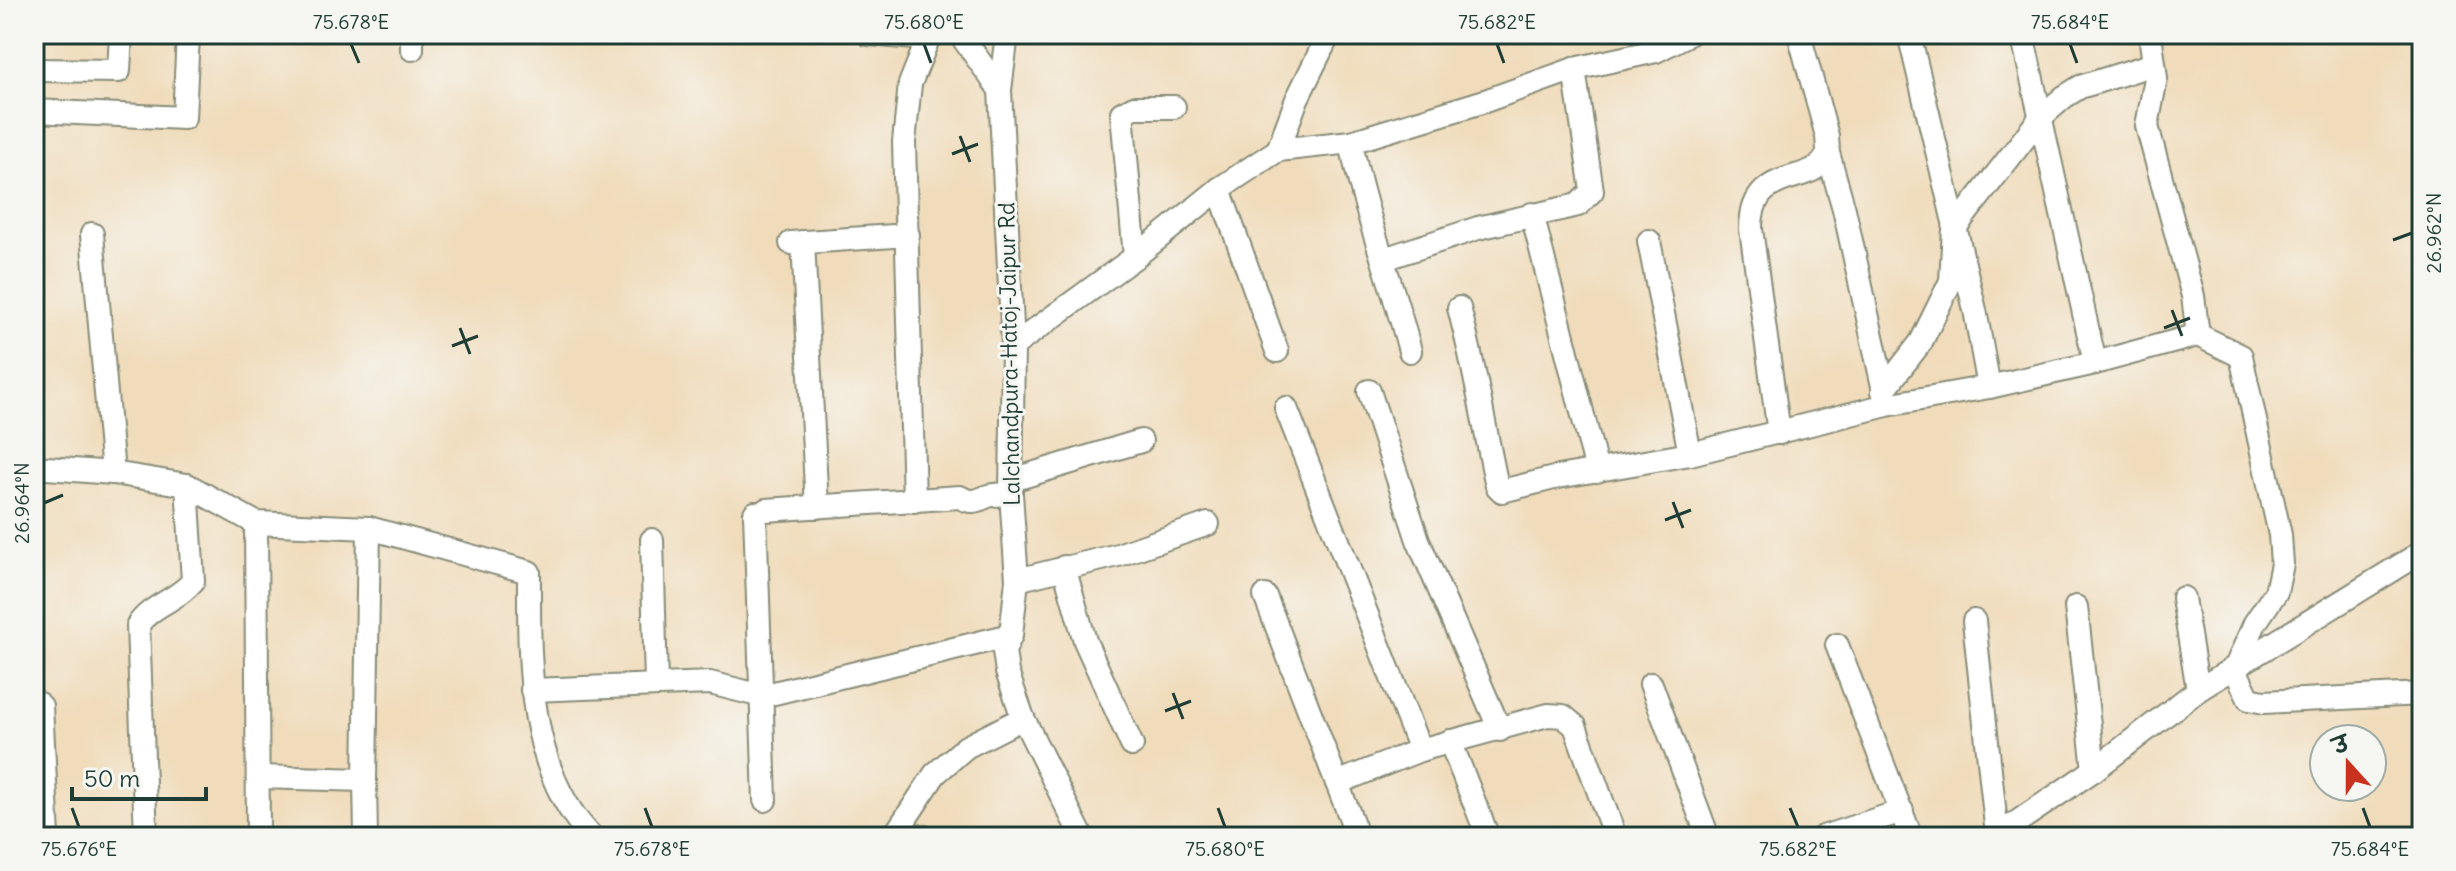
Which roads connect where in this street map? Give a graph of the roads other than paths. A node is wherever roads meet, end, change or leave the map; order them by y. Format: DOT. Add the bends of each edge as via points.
graph roads {
  1 [pos="121,34"];
  2 [pos="188,34"];
  3 [pos="868,34"];
  4 [pos="960,34"];
  5 [pos="1007,34"];
  6 [pos="1329,34"];
  7 [pos="1689,34"];
  8 [pos="1799,34"];
  9 [pos="1909,34"];
  10 [pos="2022,34"];
  11 [pos="2150,34"];
  12 [pos="929,36"];
  13 [pos="2154,64"];
  14 [pos="1574,69"];
  15 [pos="34,70"];
  16 [pos="1000,90"];
  17 [pos="1174,107"];
  18 [pos="34,111"];
  19 [pos="2041,117"];
  20 [pos="1351,142"];
  21 [pos="1278,150"];
  22 [pos="1828,153"];
  23 [pos="1219,189"];
  24 [pos="1532,214"];
  25 [pos="1954,229"];
  26 [pos="92,234"];
  27 [pos="908,235"];
  28 [pos="1649,241"];
  29 [pos="1135,257"];
  30 [pos="1384,259"];
  31 [pos="1459,308"];
  32 [pos="2198,335"];
  33 [pos="1013,346"];
  34 [pos="1277,351"];
  35 [pos="1410,351"];
  36 [pos="2095,363"];
  37 [pos="1989,387"];
  38 [pos="1369,391"];
  39 [pos="1885,398"];
  40 [pos="1286,408"];
  41 [pos="1779,433"];
  42 [pos="1141,441"];
  43 [pos="1690,454"];
  44 [pos="34,467"];
  45 [pos="1597,471"];
  46 [pos="113,473"];
  47 [pos="187,485"];
  48 [pos="1004,490"];
  49 [pos="914,501"];
  50 [pos="817,507"];
  51 [pos="256,523"];
  52 [pos="1208,524"];
  53 [pos="369,528"];
  54 [pos="652,540"];
  55 [pos="2422,552"];
  56 [pos="1064,567"];
  57 [pos="1017,580"];
  58 [pos="1265,596"];
  59 [pos="2183,598"];
  60 [pos="2076,607"];
  61 [pos="1974,621"];
  62 [pos="1011,635"];
  63 [pos="1837,645"];
  64 [pos="2235,669"];
  65 [pos="656,683"];
  66 [pos="1651,684"];
  67 [pos="532,690"];
  68 [pos="2198,690"];
  69 [pos="2422,694"];
  70 [pos="762,696"];
  71 [pos="34,700"];
  72 [pos="1023,718"];
  73 [pos="1500,730"];
  74 [pos="1450,741"];
  75 [pos="1132,745"];
  76 [pos="1420,750"];
  77 [pos="2094,770"];
  78 [pos="259,777"];
  79 [pos="365,780"];
  80 [pos="1337,783"];
  81 [pos="765,800"];
  82 [pos="1902,811"];
  83 [pos="893,836"];
  84 [pos="1996,836"];
  85 [pos="48,837"];
  86 [pos="146,837"];
  87 [pos="258,837"];
  88 [pos="366,837"];
  89 [pos="592,837"];
  90 [pos="925,837"];
  91 [pos="1082,837"];
  92 [pos="1358,837"];
  93 [pos="1488,837"];
  94 [pos="1615,837"];
  95 [pos="1708,837"];
  96 [pos="1823,837"];
  97 [pos="1911,837"];
  1 -- 15 [label="street" via="119,71"];
  2 -- 18 [label="street" via="184,118"];
  3 -- 12 [label="street"];
  4 -- 16 [label="street"];
  5 -- 16 [label="street, Lalchandpura-Hatoj-Jaipur Rd"];
  6 -- 21 [label="street"];
  7 -- 14 [label="street" via="1656,51"];
  8 -- 22 [label="street"];
  9 -- 25 [label="street"];
  10 -- 19 [label="street"];
  11 -- 13 [label="street"];
  12 -- 27 [label="street" via="910,84 904,142"];
  13 -- 19 [label="street" via="2080,87"];
  13 -- 32 [label="street" via="2147,126 2193,296"];
  14 -- 20 [label="street"];
  14 -- 24 [label="street" via="1592,191 1578,205"];
  16 -- 33 [label="street, Lalchandpura-Hatoj-Jaipur Rd"];
  17 -- 29 [label="street" via="1134,107 1122,113"];
  19 -- 25 [label="street"];
  19 -- 36 [label="street"];
  20 -- 21 [label="street"];
  20 -- 30 [label="street"];
  21 -- 23 [label="street"];
  22 -- 39 [label="street"];
  22 -- 41 [label="street" via="1821,164 1775,183 1751,210"];
  23 -- 29 [label="street"];
  23 -- 34 [label="street"];
  24 -- 30 [label="street"];
  24 -- 45 [label="street"];
  25 -- 37 [label="street"];
  25 -- 39 [label="street" via="1951,281"];
  26 -- 46 [label="street"];
  27 -- 49 [label="street"];
  27 -- 50 [label="street" via="797,242"];
  28 -- 43 [label="street"];
  29 -- 33 [label="street"];
  30 -- 35 [label="street"];
  31 -- 45 [label="street" via="1497,486 1502,491"];
  32 -- 36 [label="street"];
  32 -- 64 [label="street" via="2241,356 2280,535 2282,564 2276,592"];
  33 -- 48 [label="street, Lalchandpura-Hatoj-Jaipur Rd"];
  36 -- 37 [label="street"];
  37 -- 39 [label="street"];
  38 -- 73 [label="street" via="1418,540"];
  39 -- 41 [label="street"];
  40 -- 76 [label="street"];
  41 -- 43 [label="street"];
  42 -- 48 [label="street"];
  43 -- 45 [label="street"];
  44 -- 46 [label="street"];
  46 -- 47 [label="street"];
  47 -- 51 [label="street"];
  47 -- 86 [label="street" via="193,581 138,625"];
  48 -- 49 [label="street" via="979,502 960,497"];
  48 -- 57 [label="street, Lalchandpura-Hatoj-Jaipur Rd"];
  49 -- 50 [label="street"];
  50 -- 70 [label="street" via="760,512 755,582"];
  51 -- 53 [label="street"];
  51 -- 78 [label="street"];
  52 -- 56 [label="street"];
  53 -- 67 [label="street" via="529,572"];
  53 -- 79 [label="street"];
  54 -- 65 [label="street"];
  55 -- 64 [label="street"];
  56 -- 57 [label="street"];
  56 -- 75 [label="street" via="1085,641"];
  57 -- 62 [label="street, Lalchandpura-Hatoj-Jaipur Rd"];
  58 -- 80 [label="street"];
  59 -- 68 [label="street"];
  60 -- 77 [label="street"];
  61 -- 84 [label="street"];
  62 -- 70 [label="street"];
  62 -- 72 [label="street, Lalchandpura-Hatoj-Jaipur Rd" via="1004,651 1007,672"];
  63 -- 82 [label="street"];
  64 -- 68 [label="street"];
  64 -- 69 [label="street" via="2244,693 2256,701"];
  65 -- 67 [label="street"];
  65 -- 70 [label="street" via="710,683"];
  66 -- 95 [label="street"];
  67 -- 89 [label="street" via="558,789"];
  68 -- 77 [label="street"];
  70 -- 81 [label="street"];
  71 -- 85 [label="street" via="41,706"];
  72 -- 83 [label="street" via="966,747 935,774"];
  72 -- 91 [label="street"];
  73 -- 74 [label="street"];
  73 -- 94 [label="street" via="1548,715 1563,716 1575,726"];
  74 -- 76 [label="street"];
  74 -- 93 [label="street"];
  76 -- 80 [label="street"];
  77 -- 84 [label="street"];
  78 -- 79 [label="street"];
  78 -- 87 [label="street"];
  79 -- 88 [label="street"];
  80 -- 92 [label="street"];
  82 -- 96 [label="street"];
  82 -- 97 [label="street"];
  83 -- 90 [label="street"];
}
